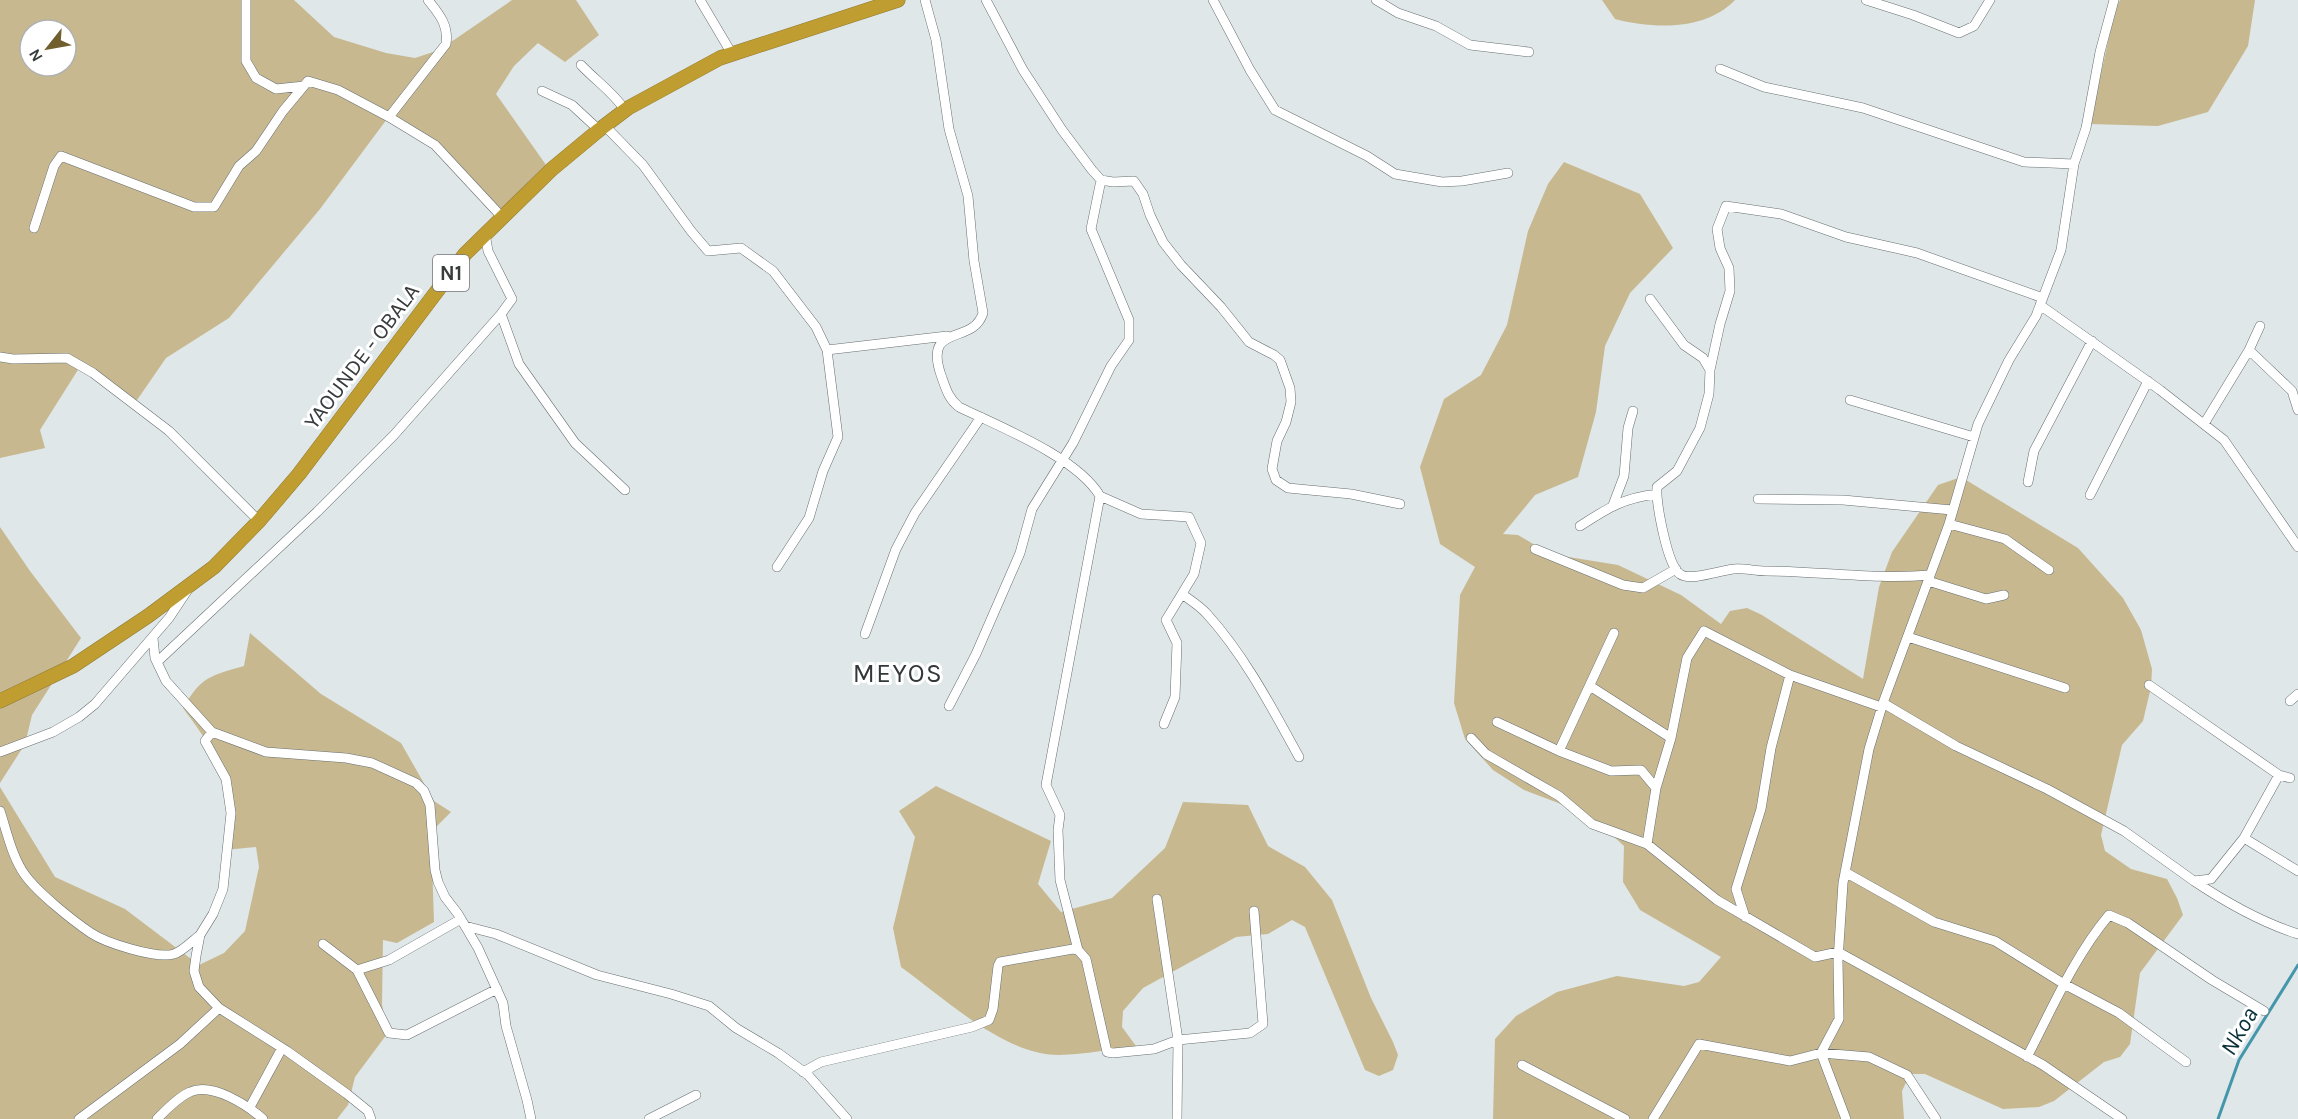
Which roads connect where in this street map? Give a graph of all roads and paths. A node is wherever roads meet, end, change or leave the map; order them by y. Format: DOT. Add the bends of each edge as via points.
graph roads {
  1 [pos="246,0"];
  2 [pos="428,0"];
  3 [pos="700,0"];
  4 [pos="898,0"];
  5 [pos="925,0"];
  6 [pos="987,0"];
  7 [pos="1213,0"];
  8 [pos="1376,0"];
  9 [pos="1866,0"];
  10 [pos="1990,0"];
  11 [pos="2114,0"];
  12 [pos="1529,52"];
  13 [pos="732,54"];
  14 [pos="581,65"];
  15 [pos="1720,69"];
  16 [pos="304,86"];
  17 [pos="542,91"];
  18 [pos="625,110"];
  19 [pos="390,117"];
  20 [pos="602,128"];
  21 [pos="2074,164"];
  22 [pos="1508,172"];
  23 [pos="1101,180"];
  24 [pos="501,216"];
  25 [pos="34,228"];
  26 [pos="485,232"];
  27 [pos="1650,299"];
  28 [pos="2041,302"];
  29 [pos="501,314"];
  30 [pos="2260,326"];
  31 [pos="950,335"];
  32 [pos="2092,341"];
  33 [pos="827,350"];
  34 [pos="2249,350"];
  35 [pos="0,357"];
  36 [pos="1710,370"];
  37 [pos="2148,381"];
  38 [pos="1850,400"];
  39 [pos="2298,410"];
  40 [pos="1633,411"];
  41 [pos="981,417"];
  42 [pos="2204,424"];
  43 [pos="1974,436"];
  44 [pos="1062,460"];
  45 [pos="2028,482"];
  46 [pos="625,490"];
  47 [pos="1657,494"];
  48 [pos="2090,495"];
  49 [pos="1100,496"];
  50 [pos="1758,499"];
  51 [pos="1400,504"];
  52 [pos="1613,505"];
  53 [pos="1952,510"];
  54 [pos="259,522"];
  55 [pos="1949,524"];
  56 [pos="1580,526"];
  57 [pos="2298,547"];
  58 [pos="1535,549"];
  59 [pos="777,567"];
  60 [pos="1676,568"];
  61 [pos="2049,570"];
  62 [pos="1929,578"];
  63 [pos="190,586"];
  64 [pos="1182,594"];
  65 [pos="2004,595"];
  66 [pos="1614,633"];
  67 [pos="865,634"];
  68 [pos="1908,637"];
  69 [pos="153,638"];
  70 [pos="157,662"];
  71 [pos="1790,675"];
  72 [pos="2149,685"];
  73 [pos="1590,686"];
  74 [pos="2065,688"];
  75 [pos="2298,694"];
  76 [pos="0,700"];
  77 [pos="2290,701"];
  78 [pos="1882,705"];
  79 [pos="949,706"];
  80 [pos="1497,722"];
  81 [pos="1164,724"];
  82 [pos="212,732"];
  83 [pos="1471,738"];
  84 [pos="1671,738"];
  85 [pos="1559,751"];
  86 [pos="0,752"];
  87 [pos="1299,757"];
  88 [pos="2279,774"];
  89 [pos="2290,778"];
  90 [pos="1656,788"];
  91 [pos="0,811"];
  92 [pos="2244,838"];
  93 [pos="1647,844"];
  94 [pos="2298,871"];
  95 [pos="1845,872"];
  96 [pos="2194,881"];
  97 [pos="1158,899"];
  98 [pos="1254,911"];
  99 [pos="1745,917"];
  100 [pos="463,922"];
  101 [pos="2298,934"];
  102 [pos="200,935"];
  103 [pos="323,944"];
  104 [pos="1078,950"];
  105 [pos="1838,952"];
  106 [pos="357,970"];
  107 [pos="2064,984"];
  108 [pos="496,989"];
  109 [pos="219,1008"];
  110 [pos="2264,1011"];
  111 [pos="1178,1040"];
  112 [pos="282,1048"];
  113 [pos="1821,1053"];
  114 [pos="2027,1057"];
  115 [pos="2186,1062"];
  116 [pos="1522,1065"];
  117 [pos="803,1072"];
  118 [pos="696,1095"];
  119 [pos="250,1107"];
  120 [pos="79,1119"];
  121 [pos="157,1119"];
  122 [pos="263,1119"];
  123 [pos="372,1119"];
  124 [pos="531,1119"];
  125 [pos="649,1119"];
  126 [pos="847,1119"];
  127 [pos="1177,1119"];
  128 [pos="1625,1119"];
  129 [pos="1653,1119"];
  130 [pos="1846,1119"];
  131 [pos="1936,1119"];
  132 [pos="2122,1119"];
  1 -- 16 [label="street" via="246,61 256,78 276,90"];
  2 -- 19 [label="street" via="444,22 446,44"];
  3 -- 13 [label="street"];
  4 -- 13 [label="highway, YAOUNDE - OBALA / N1"];
  5 -- 31 [label="street" via="936,40 949,129 968,196 983,313 975,327"];
  6 -- 23 [label="street" via="1023,70"];
  7 -- 22 [label="street" via="1275,110 1395,174 1462,182"];
  8 -- 12 [label="street" via="1470,45"];
  9 -- 10 [label="street" via="1959,33 1974,26"];
  11 -- 21 [label="street" via="2086,128"];
  13 -- 18 [label="highway, YAOUNDE - OBALA / N1"];
  14 -- 18 [label="street"];
  15 -- 21 [label="street" via="1764,87 1863,108 2024,162"];
  16 -- 19 [label="street" via="308,81 338,90"];
  16 -- 25 [label="street" via="256,151 239,166 214,207 194,207 60,156"];
  17 -- 20 [label="street" via="572,105"];
  18 -- 20 [label="highway, YAOUNDE - OBALA / N1"];
  19 -- 24 [label="street" via="435,145"];
  20 -- 24 [label="highway, YAOUNDE - OBALA / N1"];
  20 -- 33 [label="street" via="643,165 708,251 741,248 773,271 816,327"];
  21 -- 28 [label="street" via="2061,250"];
  23 -- 44 [label="street" via="1090,229 1129,320 1129,340 1111,366"];
  23 -- 51 [label="street" via="1134,181 1163,242 1181,266 1249,342 1280,360 1291,402 1277,441 1272,469 1276,480 1288,488"];
  24 -- 26 [label="highway, YAOUNDE - OBALA / N1"];
  26 -- 29 [label="street" via="488,251 512,299"];
  26 -- 54 [label="highway, YAOUNDE - OBALA / N1"];
  27 -- 36 [label="street" via="1684,345 1702,358"];
  28 -- 32 [label="street"];
  28 -- 36 [label="street" via="1917,253 1846,237 1781,214 1726,206 1717,229 1729,268 1731,291"];
  28 -- 43 [label="street"];
  29 -- 46 [label="street" via="519,364 575,443"];
  29 -- 70 [label="street" via="394,435"];
  30 -- 34 [label="street"];
  31 -- 33 [label="street"];
  31 -- 41 [label="street" via="941,341 936,356 949,399"];
  32 -- 37 [label="street"];
  32 -- 45 [label="street" via="2034,451"];
  33 -- 59 [label="street" via="838,436 809,518"];
  34 -- 39 [label="street" via="2292,391"];
  34 -- 42 [label="street"];
  35 -- 54 [label="street" via="67,358 93,373 169,431"];
  36 -- 47 [label="street" via="1709,394 1700,428 1677,471 1657,487"];
  37 -- 42 [label="street"];
  37 -- 48 [label="street"];
  38 -- 43 [label="street"];
  40 -- 52 [label="street" via="1624,476"];
  41 -- 44 [label="street"];
  41 -- 67 [label="street" via="915,513 896,549"];
  42 -- 57 [label="street" via="2224,440"];
  43 -- 53 [label="street"];
  44 -- 49 [label="street" via="1094,485"];
  44 -- 79 [label="street" via="1032,509 1020,553"];
  47 -- 52 [label="street" via="1636,496"];
  47 -- 60 [label="street"];
  49 -- 64 [label="street" via="1142,514 1189,517 1200,543 1194,574"];
  49 -- 104 [label="street" via="1046,785 1060,815 1060,880"];
  50 -- 53 [label="street" via="1843,500"];
  52 -- 56 [label="street"];
  53 -- 55 [label="street"];
  54 -- 63 [label="highway, YAOUNDE - OBALA / N1"];
  55 -- 61 [label="street" via="2005,539"];
  55 -- 62 [label="street"];
  58 -- 60 [label="street" via="1623,585 1643,588"];
  60 -- 62 [label="street" via="1685,577 1735,568"];
  62 -- 65 [label="street" via="1986,599"];
  62 -- 68 [label="street"];
  63 -- 69 [label="street"];
  63 -- 76 [label="highway, YAOUNDE - OBALA / N1" via="73,666"];
  64 -- 81 [label="street" via="1166,620 1177,643 1175,698"];
  64 -- 87 [label="street" via="1206,612 1246,665"];
  66 -- 73 [label="street"];
  68 -- 74 [label="street"];
  68 -- 78 [label="street"];
  69 -- 70 [label="street"];
  69 -- 86 [label="street" via="79,717 53,732"];
  70 -- 82 [label="street" via="166,681"];
  71 -- 78 [label="street"];
  71 -- 84 [label="street" via="1704,631 1687,658"];
  71 -- 99 [label="street" via="1771,748 1761,809 1736,889"];
  72 -- 88 [label="street"];
  73 -- 84 [label="street"];
  73 -- 85 [label="street"];
  75 -- 77 [label="street"];
  78 -- 95 [label="street" via="1869,749"];
  78 -- 96 [label="street" via="2124,831"];
  80 -- 85 [label="street"];
  82 -- 100 [label="street" via="266,752 372,763 417,783 430,805 438,882"];
  82 -- 102 [label="street" via="206,741 226,779 231,813 223,888"];
  83 -- 93 [label="street" via="1486,754 1559,796 1592,824"];
  84 -- 90 [label="street"];
  85 -- 90 [label="street" via="1611,771 1641,770"];
  88 -- 89 [label="street"];
  88 -- 92 [label="street"];
  90 -- 93 [label="street"];
  91 -- 102 [label="street" via="25,876 92,934 162,956 176,953"];
  92 -- 94 [label="street"];
  92 -- 96 [label="street" via="2211,879"];
  93 -- 99 [label="street" via="1717,900"];
  95 -- 105 [label="street"];
  95 -- 107 [label="street" via="1934,922 1995,941"];
  96 -- 101 [label="street" via="2269,925"];
  97 -- 111 [label="street"];
  98 -- 111 [label="street" via="1263,1024 1250,1032"];
  99 -- 105 [label="street" via="1815,957"];
  100 -- 106 [label="street" via="389,960"];
  100 -- 108 [label="street"];
  100 -- 117 [label="street" via="597,975 709,1006"];
  102 -- 109 [label="street" via="194,971 200,987"];
  103 -- 106 [label="street"];
  104 -- 111 [label="street" via="1086,959 1107,1052 1154,1049"];
  104 -- 117 [label="street" via="1000,963 989,1020 821,1062"];
  105 -- 113 [label="street" via="1839,1019"];
  105 -- 114 [label="street"];
  106 -- 108 [label="street" via="389,1033 407,1035"];
  107 -- 110 [label="street" via="2109,915 2128,923"];
  107 -- 114 [label="street"];
  107 -- 115 [label="street" via="2119,1013"];
  108 -- 124 [label="street" via="503,1003"];
  109 -- 112 [label="street"];
  109 -- 120 [label="street" via="180,1044"];
  111 -- 127 [label="street"];
  112 -- 119 [label="street"];
  112 -- 123 [label="street" via="347,1094"];
  113 -- 129 [label="street" via="1790,1061 1699,1044"];
  113 -- 130 [label="street"];
  113 -- 131 [label="street" via="1869,1058 1907,1075"];
  114 -- 132 [label="street"];
  116 -- 128 [label="street"];
  117 -- 126 [label="street"];
  118 -- 125 [label="street"];
  119 -- 121 [label="street" via="212,1090 191,1091"];
  119 -- 122 [label="street"];
}
